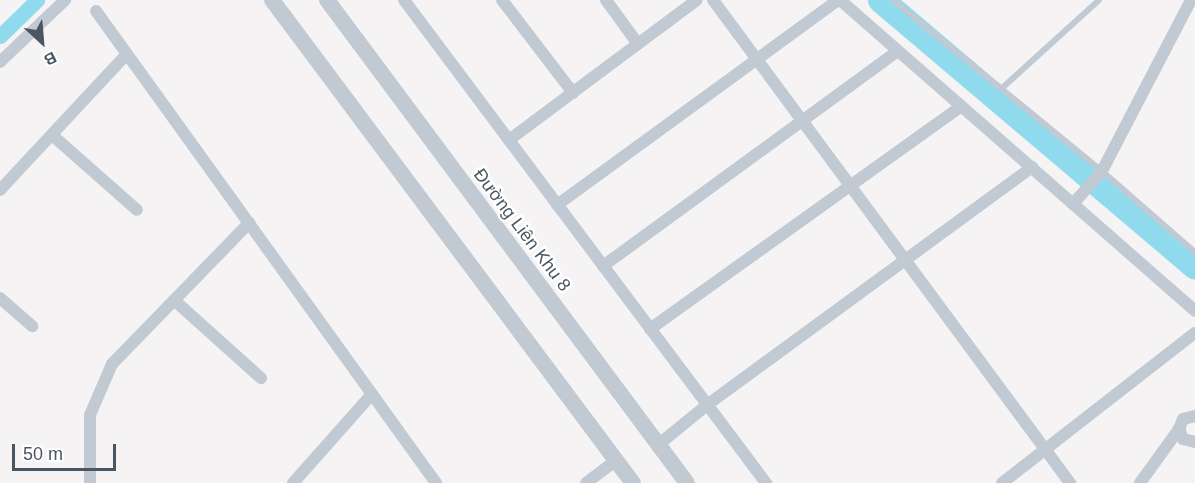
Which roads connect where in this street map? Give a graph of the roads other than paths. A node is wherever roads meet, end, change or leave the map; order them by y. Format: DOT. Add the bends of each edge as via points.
graph roads {
  1 [pos="65,0"];
  2 [pos="272,0"];
  3 [pos="327,0"];
  4 [pos="404,0"];
  5 [pos="502,0"];
  6 [pos="606,0"];
  7 [pos="698,0"];
  8 [pos="713,0"];
  9 [pos="839,0"];
  10 [pos="893,0"];
  11 [pos="1099,0"];
  12 [pos="1191,0"];
  13 [pos="96,10"];
  14 [pos="638,44"];
  15 [pos="898,51"];
  16 [pos="128,54"];
  17 [pos="757,60"];
  18 [pos="0,62"];
  19 [pos="1001,89"];
  20 [pos="573,93"];
  21 [pos="961,106"];
  22 [pos="802,120"];
  23 [pos="52,135"];
  24 [pos="509,140"];
  25 [pos="1032,167"];
  26 [pos="1102,171"];
  27 [pos="850,185"];
  28 [pos="0,190"];
  29 [pos="1074,203"];
  30 [pos="557,205"];
  31 [pos="137,210"];
  32 [pos="249,223"];
  33 [pos="1195,252"];
  34 [pos="906,260"];
  35 [pos="603,266"];
  36 [pos="0,298"];
  37 [pos="174,300"];
  38 [pos="1195,310"];
  39 [pos="32,326"];
  40 [pos="650,329"];
  41 [pos="1195,333"];
  42 [pos="261,378"];
  43 [pos="372,394"];
  44 [pos="707,405"];
  45 [pos="1195,416"];
  46 [pos="1179,429"];
  47 [pos="1195,442"];
  48 [pos="658,445"];
  49 [pos="1045,450"];
  50 [pos="616,460"];
  51 [pos="629,482"];
  52 [pos="90,483"];
  53 [pos="292,483"];
  54 [pos="436,483"];
  55 [pos="586,483"];
  56 [pos="687,483"];
  57 [pos="766,483"];
  58 [pos="1002,483"];
  59 [pos="1070,483"];
  60 [pos="1140,483"];
  1 -- 18 [label="street"];
  2 -- 50 [label="street"];
  3 -- 48 [label="street, Đường Liên Khu 8"];
  4 -- 24 [label="street"];
  5 -- 20 [label="street"];
  6 -- 14 [label="street"];
  7 -- 14 [label="street"];
  8 -- 17 [label="street"];
  9 -- 15 [label="street"];
  9 -- 17 [label="street"];
  10 -- 19 [label="lane"];
  11 -- 19 [label="lane"];
  12 -- 26 [label="street"];
  13 -- 16 [label="street"];
  14 -- 20 [label="street"];
  15 -- 21 [label="street"];
  15 -- 22 [label="street"];
  16 -- 23 [label="street"];
  16 -- 32 [label="street"];
  17 -- 22 [label="street"];
  17 -- 30 [label="street"];
  19 -- 26 [label="lane"];
  20 -- 24 [label="street"];
  21 -- 25 [label="street"];
  21 -- 27 [label="street"];
  22 -- 27 [label="street"];
  22 -- 35 [label="street"];
  23 -- 28 [label="street"];
  23 -- 31 [label="street"];
  24 -- 30 [label="street"];
  25 -- 29 [label="street"];
  25 -- 34 [label="street"];
  26 -- 29 [label="street"];
  26 -- 33 [label="lane"];
  27 -- 34 [label="street"];
  27 -- 40 [label="street"];
  29 -- 38 [label="street"];
  30 -- 35 [label="street"];
  32 -- 37 [label="street"];
  32 -- 43 [label="street"];
  34 -- 44 [label="street"];
  34 -- 49 [label="street"];
  35 -- 40 [label="street"];
  36 -- 39 [label="street"];
  37 -- 42 [label="street"];
  37 -- 52 [label="street" via="112,364 90,415"];
  40 -- 44 [label="street"];
  41 -- 49 [label="street"];
  43 -- 53 [label="street"];
  43 -- 54 [label="street"];
  44 -- 48 [label="street"];
  44 -- 57 [label="street"];
  45 -- 46 [label="street" via="1183,419"];
  46 -- 47 [label="street" via="1183,438"];
  46 -- 60 [label="street"];
  48 -- 56 [label="street, Đường Liên Khu 8"];
  49 -- 58 [label="street"];
  49 -- 59 [label="street"];
  50 -- 51 [label="street"];
  50 -- 55 [label="street"];
}
